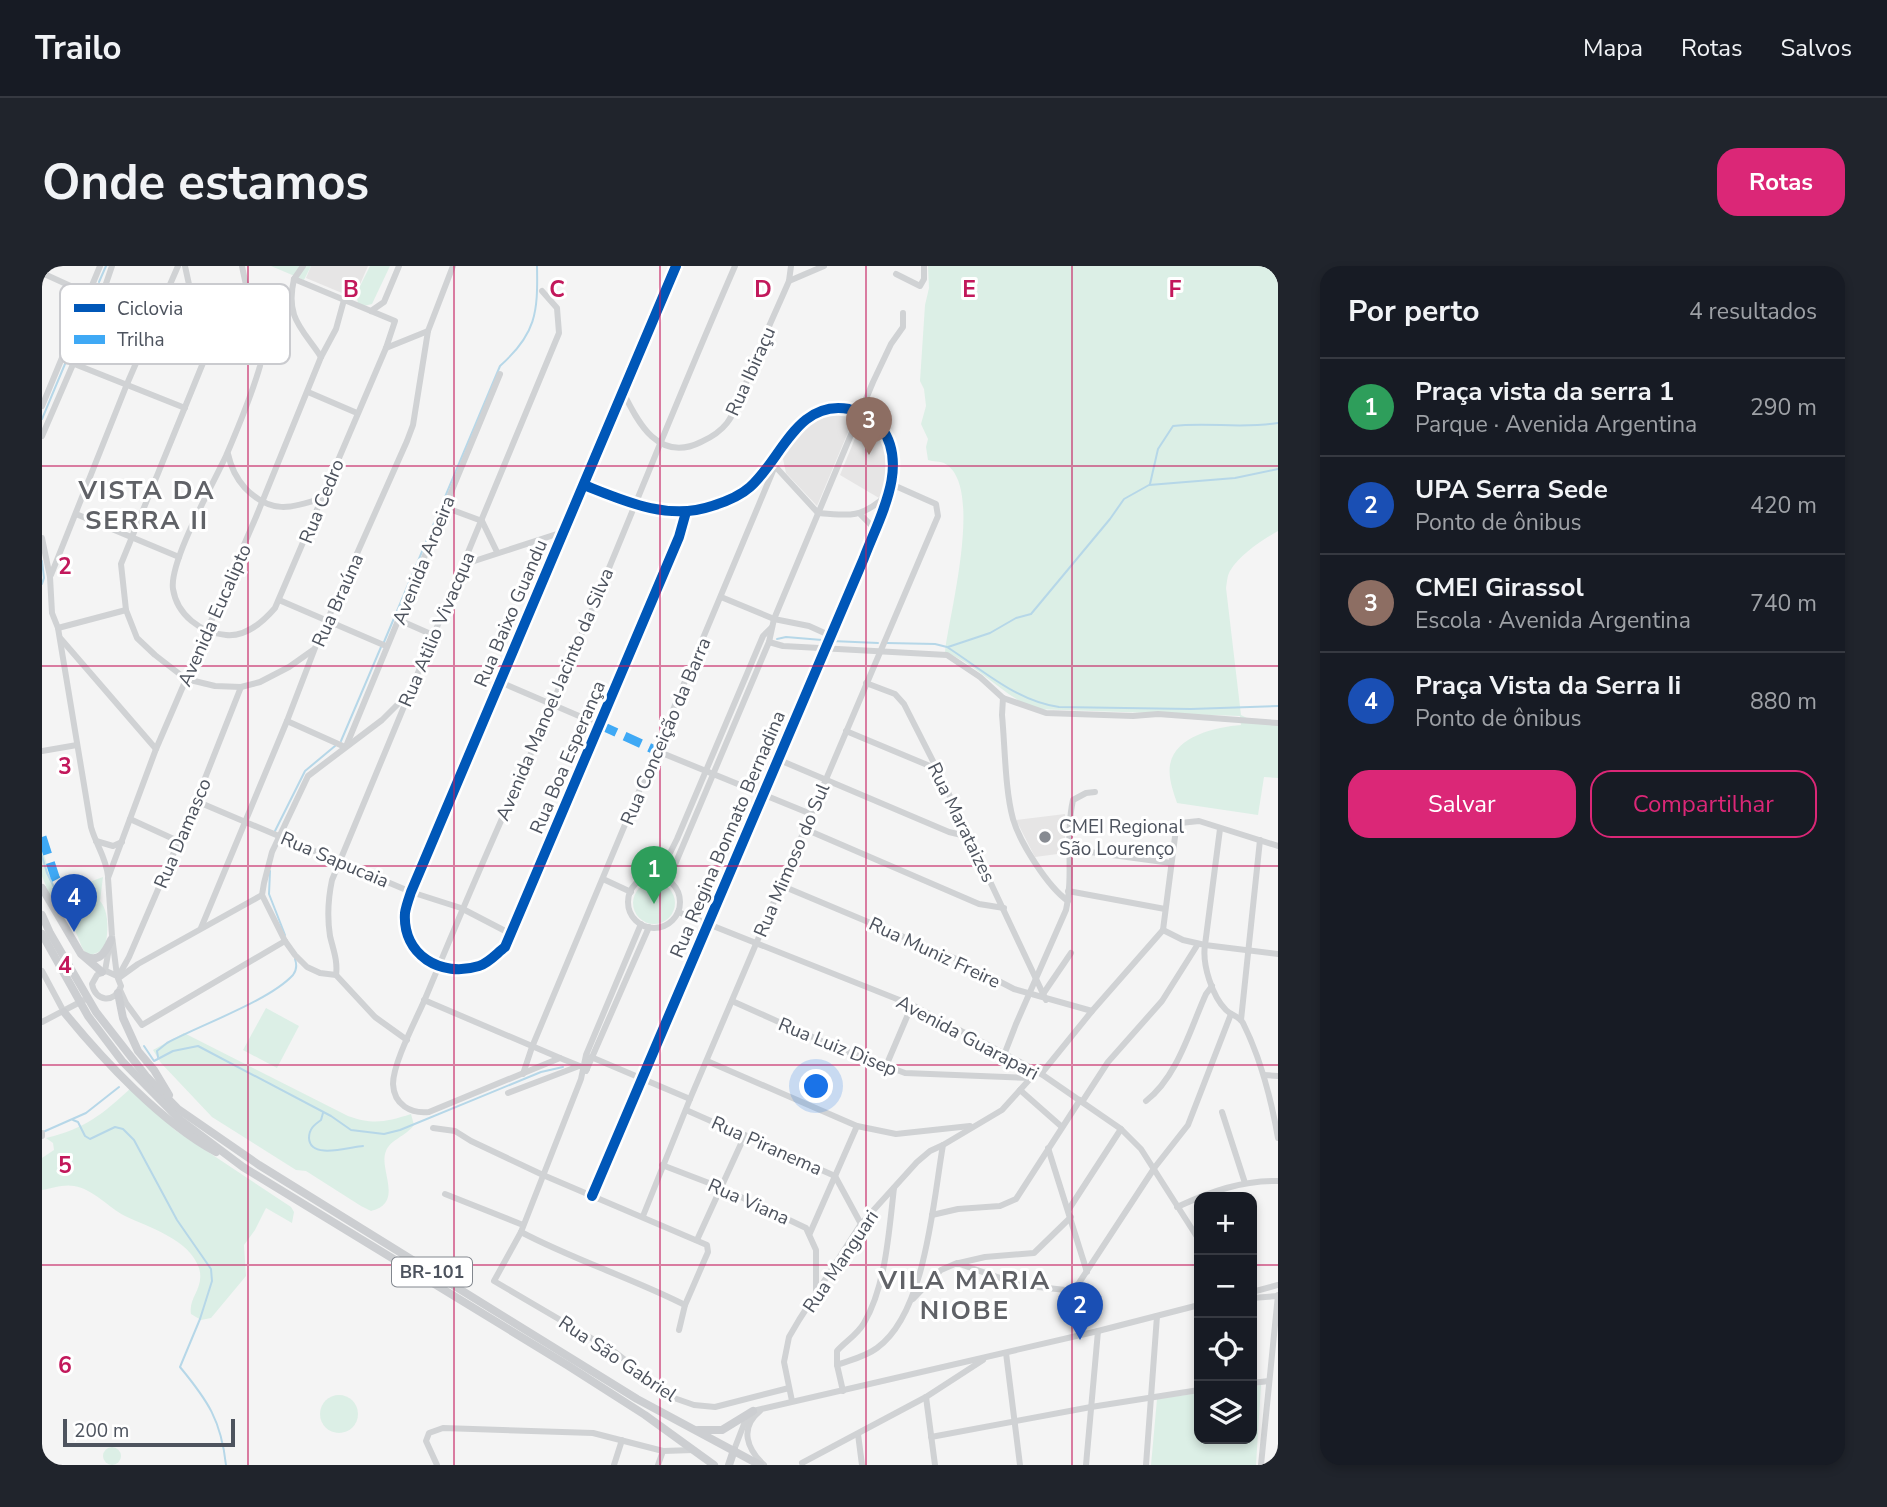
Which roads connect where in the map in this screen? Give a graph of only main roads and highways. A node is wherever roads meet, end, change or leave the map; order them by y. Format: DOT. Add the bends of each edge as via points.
graph roads {
  1 [pos="42,888"];
  2 [pos="42,915"];
  3 [pos="42,934"];
  4 [pos="111,938"];
  5 [pos="81,954"];
  6 [pos="103,972"];
  7 [pos="119,991"];
  8 [pos="80,996"];
  9 [pos="64,1012"];
  10 [pos="126,1059"];
  11 [pos="143,1078"];
  12 [pos="753,1411"];
  13 [pos="691,1429"];
  14 [pos="734,1450"];
  15 [pos="714,1465"];
  16 [pos="729,1465"];
  17 [pos="762,1465"];
  1 -- 5 [label="main road"];
  2 -- 8 [label="main road, BR-101"];
  3 -- 8 [label="main road, BR-101"];
  4 -- 5 [label="main road" via="101,957"];
  5 -- 6 [label="main road"];
  7 -- 10 [label="main road"];
  8 -- 10 [label="main road, BR-101"];
  9 -- 10 [label="main road" via="87,1039"];
  10 -- 11 [label="main road, BR-101"];
  10 -- 11 [label="main road"];
  11 -- 13 [label="main road, BR-101" via="178,1109 271,1173"];
  11 -- 15 [label="main road, BR-101" via="179,1119 243,1167 567,1365"];
  12 -- 13 [label="main road" via="722,1430"];
  13 -- 14 [label="main road, BR-101"];
  14 -- 16 [label="main road"];
  14 -- 17 [label="main road, BR-101"];
}
